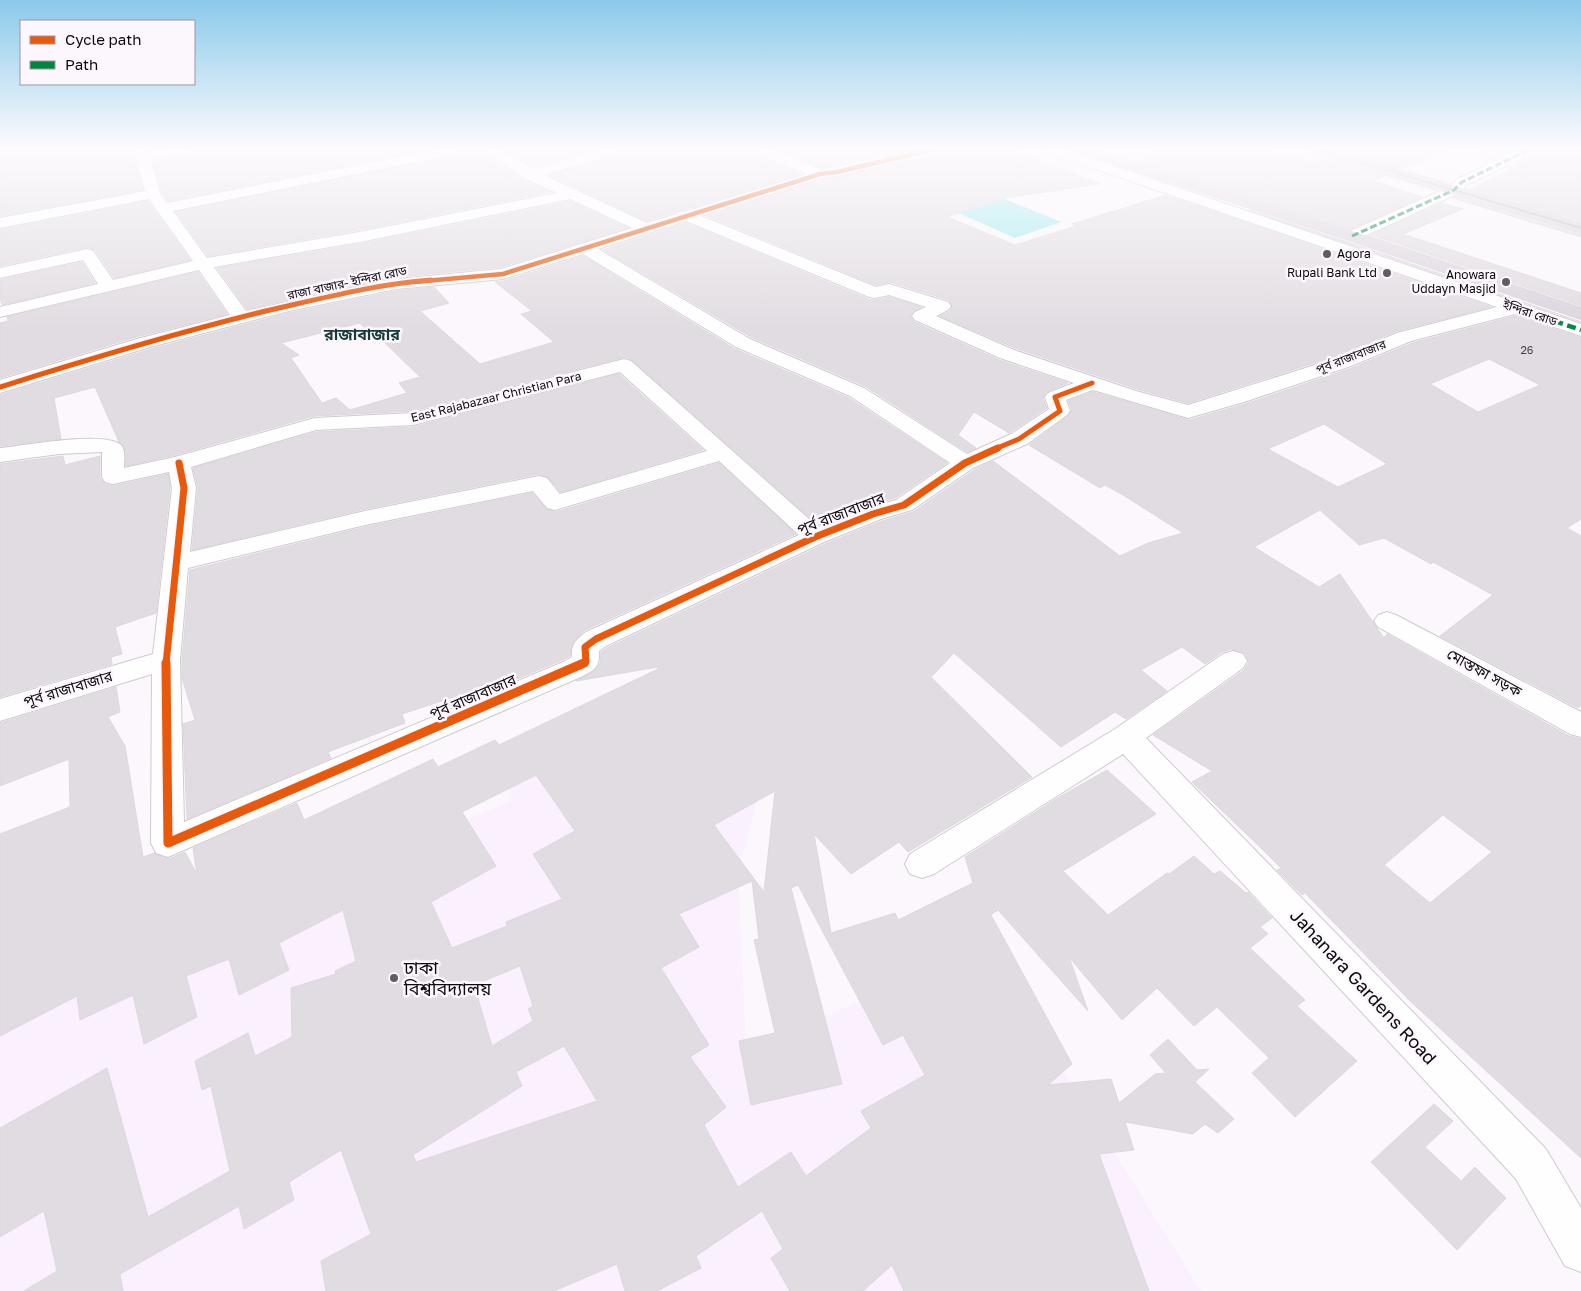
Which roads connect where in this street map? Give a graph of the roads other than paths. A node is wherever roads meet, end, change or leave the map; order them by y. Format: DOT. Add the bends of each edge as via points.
graph roads {
  1 [pos="67,210"];
  2 [pos="165,210"];
  3 [pos="497,210"];
  4 [pos="603,210"];
  5 [pos="703,210"];
  6 [pos="1230,210"];
  7 [pos="1271,210"];
  8 [pos="1407,210"];
  9 [pos="1527,210"];
  10 [pos="1544,210"];
  11 [pos="684,216"];
  12 [pos="1581,220"];
  13 [pos="0,223"];
  14 [pos="645,228"];
  15 [pos="1581,228"];
  16 [pos="1352,236"];
  17 [pos="584,248"];
  18 [pos="203,264"];
  19 [pos="0,273"];
  20 [pos="109,287"];
  21 [pos="1516,308"];
  22 [pos="0,312"];
  23 [pos="1581,314"];
  24 [pos="240,317"];
  25 [pos="1581,330"];
  26 [pos="1092,383"];
  27 [pos="0,387"];
  28 [pos="723,453"];
  29 [pos="0,455"];
  30 [pos="179,463"];
  31 [pos="965,463"];
  32 [pos="815,537"];
  33 [pos="175,563"];
  34 [pos="1387,621"];
  35 [pos="166,660"];
  36 [pos="1233,661"];
  37 [pos="0,710"];
  38 [pos="1581,726"];
  39 [pos="1126,737"];
  40 [pos="922,864"];
  41 [pos="1581,1250"];
  1 -- 13 [label="street"];
  2 -- 18 [label="street"];
  3 -- 18 [label="street"];
  4 -- 14 [label="street"];
  5 -- 11 [label="street, রাজা বাজার- ইন্দিরা রোড"];
  6 -- 21 [label="street, ইন্দিরা রোড"];
  7 -- 16 [label="highway, ইন্দিরা রোড"];
  8 -- 16 [label="street"];
  9 -- 15 [label="highway"];
  10 -- 12 [label="highway"];
  11 -- 14 [label="street, রাজা বাজার- ইন্দিরা রোড"];
  11 -- 26 [label="street" via="874,293 889,289 942,306 921,316 1007,354"];
  14 -- 17 [label="street, রাজা বাজার- ইন্দিরা রোড"];
  16 -- 23 [label="highway, ইন্দিরা রোড"];
  17 -- 24 [label="street, রাজা বাজার- ইন্দিরা রোড" via="503,274 387,285"];
  17 -- 31 [label="street" via="743,343 857,392"];
  18 -- 20 [label="street"];
  18 -- 24 [label="street"];
  19 -- 20 [label="street" via="87,254"];
  20 -- 22 [label="street"];
  21 -- 25 [label="street, ইন্দিরা রোড"];
  21 -- 26 [label="street, পূর্ব রাজাবাজার" via="1404,337 1344,362 1188,412"];
  24 -- 27 [label="street, রাজা বাজার- ইন্দিরা রোড"];
  26 -- 31 [label="street, পূর্ব রাজাবাজার" via="1054,397 1060,411 1019,439"];
  28 -- 30 [label="street, East Rajabazaar Christian Para" via="624,365 413,419 315,424"];
  28 -- 32 [label="street, East Rajabazaar Christian Para"];
  28 -- 33 [label="street" via="555,503 539,483 365,518"];
  29 -- 30 [label="street, East Rajabazaar Christian Para" via="83,445 108,446 113,449 113,476"];
  30 -- 33 [label="street, পূর্ব রাজাবাজার" via="184,488"];
  31 -- 32 [label="street, পূর্ব রাজাবাজার" via="904,505"];
  32 -- 35 [label="street, পূর্ব রাজাবাজার" via="596,639 585,647 586,662 573,669 168,843"];
  33 -- 35 [label="street, পূর্ব রাজাবাজার"];
  34 -- 38 [label="street, মোস্তফা সড়ক"];
  35 -- 37 [label="street, পূর্ব রাজাবাজার"];
  36 -- 39 [label="street"];
  39 -- 40 [label="street"];
  39 -- 41 [label="street, Jahanara Gardens Road" via="1531,1164"];
}
